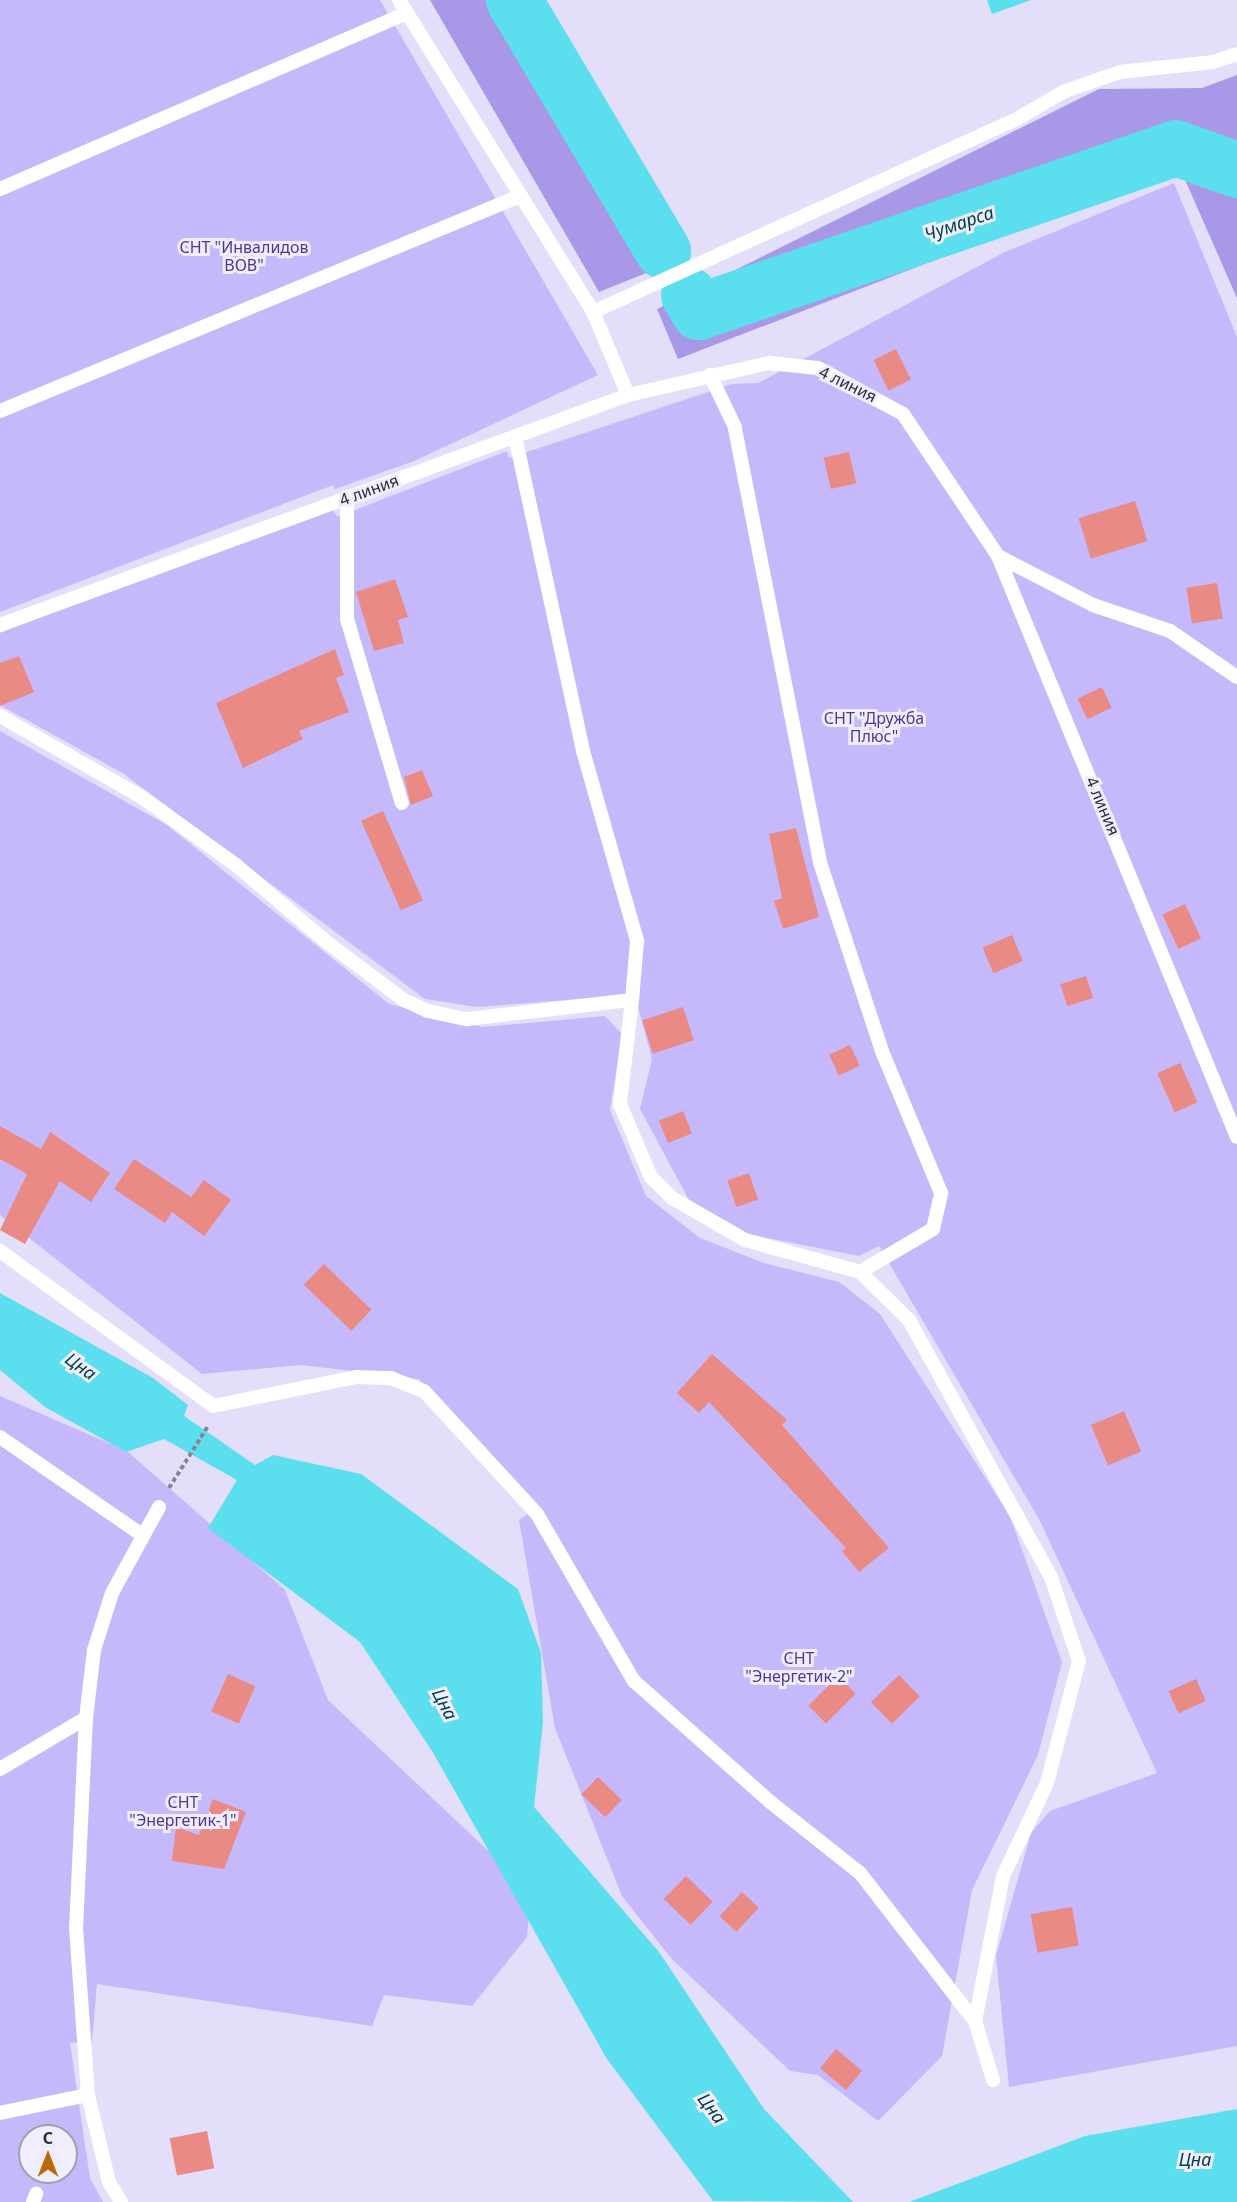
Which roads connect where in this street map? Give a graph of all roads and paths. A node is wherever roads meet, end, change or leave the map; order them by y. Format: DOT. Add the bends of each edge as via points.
graph roads {
  1 [pos="399,0"];
  2 [pos="406,14"];
  3 [pos="1237,54"];
  4 [pos="0,189"];
  5 [pos="520,196"];
  6 [pos="593,312"];
  7 [pos="710,375"];
  8 [pos="628,395"];
  9 [pos="0,411"];
  10 [pos="515,436"];
  11 [pos="347,498"];
  12 [pos="998,556"];
  13 [pos="0,625"];
  14 [pos="1237,677"];
  15 [pos="0,716"];
  16 [pos="402,803"];
  17 [pos="633,1000"];
  18 [pos="1237,1137"];
  19 [pos="0,1251"];
  20 [pos="860,1272"];
  21 [pos="207,1428"];
  22 [pos="0,1437"];
  23 [pos="159,1507"];
  24 [pos="142,1534"];
  25 [pos="87,1718"];
  26 [pos="0,1769"];
  27 [pos="975,2021"];
  28 [pos="993,2079"];
  29 [pos="88,2095"];
  30 [pos="0,2113"];
  31 [pos="121,2202"];
  1 -- 2 [label="lane"];
  2 -- 4 [label="lane"];
  2 -- 5 [label="lane"];
  3 -- 6 [label="lane" via="1213,62 1120,72 1065,91 1017,118"];
  5 -- 6 [label="lane"];
  5 -- 9 [label="lane"];
  6 -- 8 [label="lane"];
  7 -- 8 [label="lane, 4 линия"];
  7 -- 12 [label="lane, 4 линия" via="769,363 796,364 872,394 903,414"];
  7 -- 20 [label="lane" via="735,427 820,862 882,1051 941,1192 933,1229"];
  8 -- 10 [label="lane, 4 линия"];
  10 -- 11 [label="lane, 4 линия"];
  10 -- 17 [label="lane" via="583,751 637,941"];
  11 -- 13 [label="lane, 4 линия"];
  11 -- 16 [label="lane" via="347,619"];
  12 -- 14 [label="lane" via="1093,605 1170,631"];
  12 -- 18 [label="lane, 4 линия"];
  15 -- 17 [label="lane" via="143,798 236,865 359,967 428,1011 467,1019"];
  17 -- 20 [label="lane" via="620,1104 651,1177 672,1198 745,1240"];
  19 -- 27 [label="lane" via="213,1406 357,1377 391,1378 424,1391 537,1514 634,1681 769,1801 860,1873"];
  20 -- 27 [label="lane" via="909,1320 1051,1577 1079,1661 1047,1783 1003,1876"];
  21 -- 23 [label="path" via="186,1455"];
  22 -- 24 [label="lane"];
  23 -- 24 [label="lane"];
  24 -- 25 [label="lane" via="111,1593 101,1627"];
  25 -- 26 [label="lane"];
  25 -- 29 [label="lane" via="76,1929"];
  27 -- 28 [label="lane"];
  29 -- 30 [label="lane"];
  29 -- 31 [label="lane" via="109,2182"];
}
